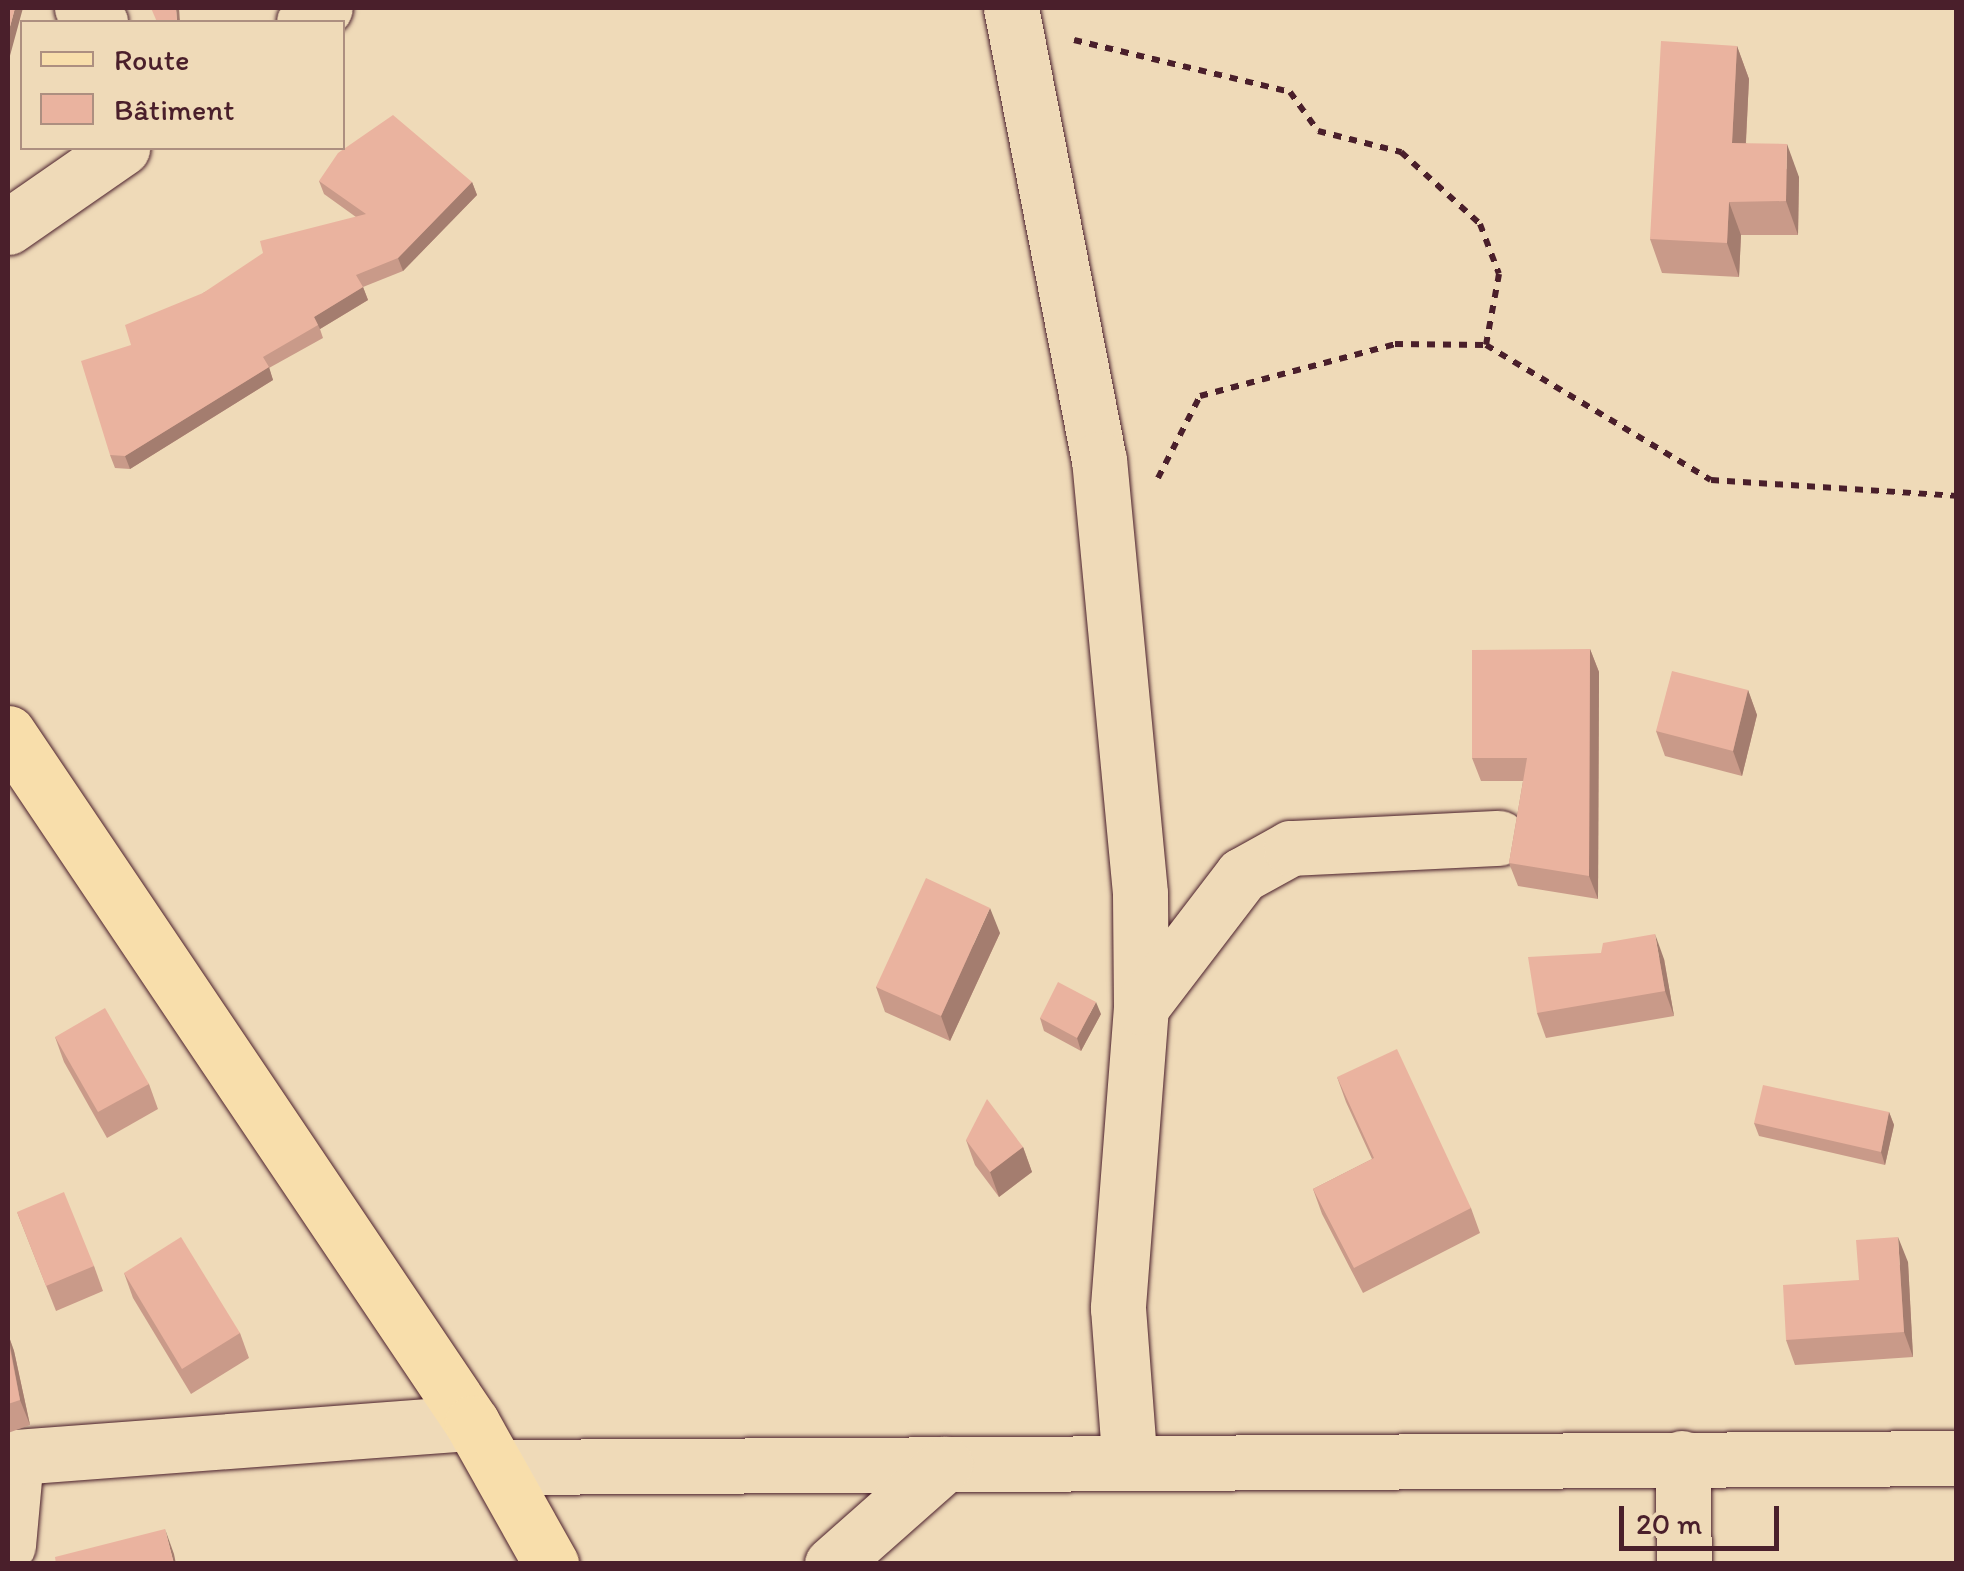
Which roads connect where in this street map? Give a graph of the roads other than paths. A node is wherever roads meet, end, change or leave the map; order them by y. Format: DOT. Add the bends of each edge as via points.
graph roads {
  1 [pos="1010,8"];
  2 [pos="119,150"];
  3 [pos="8,226"];
  4 [pos="8,733"];
  5 [pos="1499,838"];
  6 [pos="1141,1007"];
  7 [pos="486,1445"];
  8 [pos="1129,1456"];
  9 [pos="12,1457"];
  10 [pos="1682,1458"];
  11 [pos="1956,1458"];
  12 [pos="946,1464"];
  13 [pos="8,1545"];
  14 [pos="551,1564"];
  15 [pos="832,1564"];
  16 [pos="1684,1564"];
  1 -- 6 [label="street" via="1099,459"];
  2 -- 3 [label="street"];
  4 -- 7 [label="main road"];
  5 -- 6 [label="street" via="1291,848 1242,875"];
  6 -- 8 [label="street" via="1118,1308"];
  7 -- 9 [label="street"];
  7 -- 12 [label="street"];
  7 -- 14 [label="main road"];
  8 -- 10 [label="street"];
  8 -- 12 [label="street"];
  9 -- 13 [label="street"];
  10 -- 11 [label="street"];
  10 -- 16 [label="street"];
  12 -- 15 [label="street"];
}
